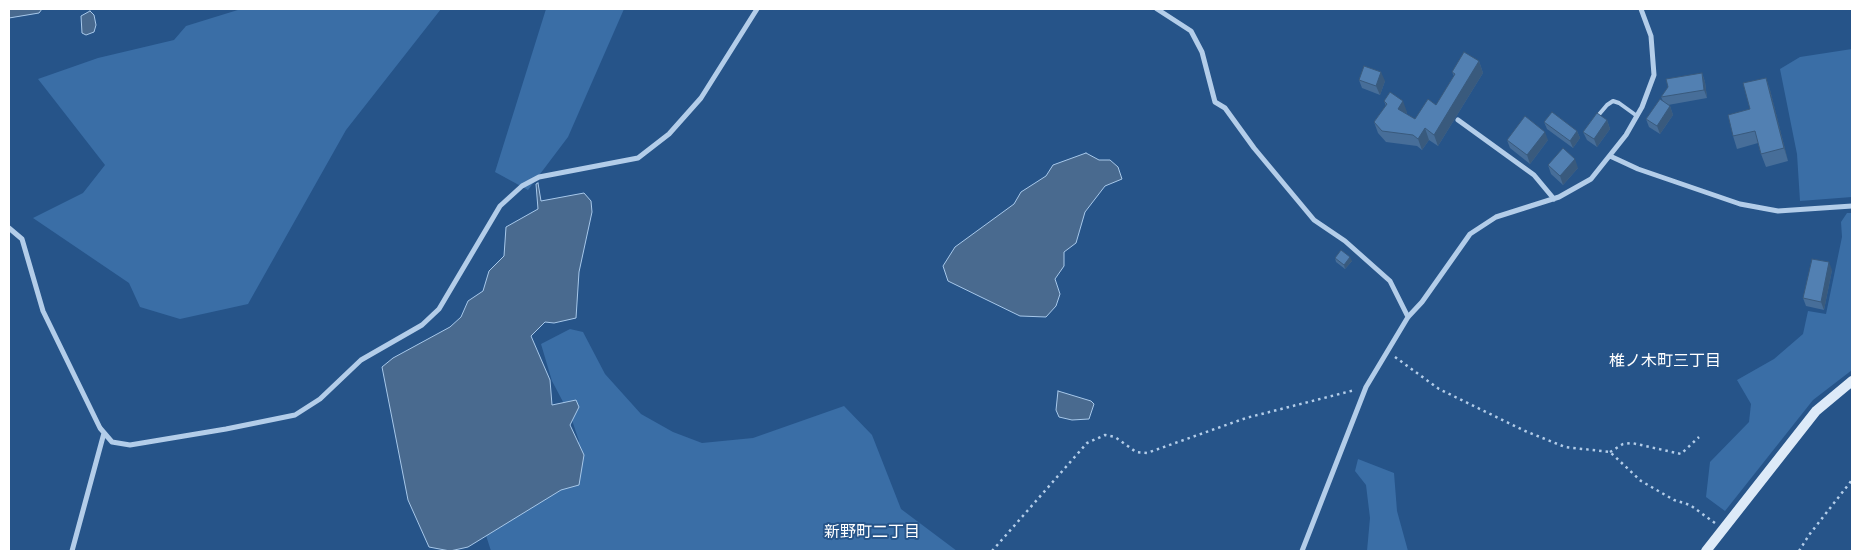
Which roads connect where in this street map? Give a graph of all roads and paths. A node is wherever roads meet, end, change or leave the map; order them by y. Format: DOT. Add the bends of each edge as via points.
graph roads {
  1 [pos="757,9"];
  2 [pos="1157,9"];
  3 [pos="1641,9"];
  4 [pos="1637,116"];
  5 [pos="1458,120"];
  6 [pos="1591,126"];
  7 [pos="1610,156"];
  8 [pos="1554,199"];
  9 [pos="1852,206"];
  10 [pos="9,228"];
  11 [pos="1408,317"];
  12 [pos="1387,352"];
  13 [pos="1852,381"];
  14 [pos="1366,387"];
  15 [pos="104,433"];
  16 [pos="1700,437"];
  17 [pos="1610,452"];
  18 [pos="1852,480"];
  19 [pos="1724,528"];
  20 [pos="72,551"];
  21 [pos="992,551"];
  22 [pos="1302,551"];
  23 [pos="1706,551"];
  24 [pos="1799,551"];
  1 -- 15 [label="street" via="701,98 669,134 638,158 539,177 522,186 500,206 439,309 422,325 361,360 320,399 295,414 140,444 112,442"];
  2 -- 11 [label="street" via="1191,31 1202,52 1215,102 1224,108 1314,220 1346,241 1390,281"];
  3 -- 4 [label="street" via="1651,36 1654,75"];
  4 -- 6 [label="lane" via="1613,101"];
  4 -- 7 [label="street"];
  5 -- 8 [label="street" via="1534,175"];
  7 -- 8 [label="street" via="1591,178"];
  7 -- 9 [label="street" via="1638,170 1740,204 1778,211"];
  8 -- 11 [label="street" via="1496,217 1470,234"];
  10 -- 15 [label="street" via="22,239 42,311"];
  11 -- 12 [label="street"];
  12 -- 14 [label="street"];
  12 -- 17 [label="path" via="1439,389 1525,431 1564,447"];
  13 -- 19 [label="street" via="1816,411"];
  14 -- 21 [label="path" via="1246,418 1147,453 1136,452 1116,437 1105,435 1087,443"];
  14 -- 22 [label="street"];
  15 -- 20 [label="street"];
  16 -- 17 [label="path" via="1681,454 1632,443"];
  17 -- 19 [label="path" via="1641,481 1674,500 1690,504"];
  18 -- 24 [label="path"];
  19 -- 23 [label="street"];
}
